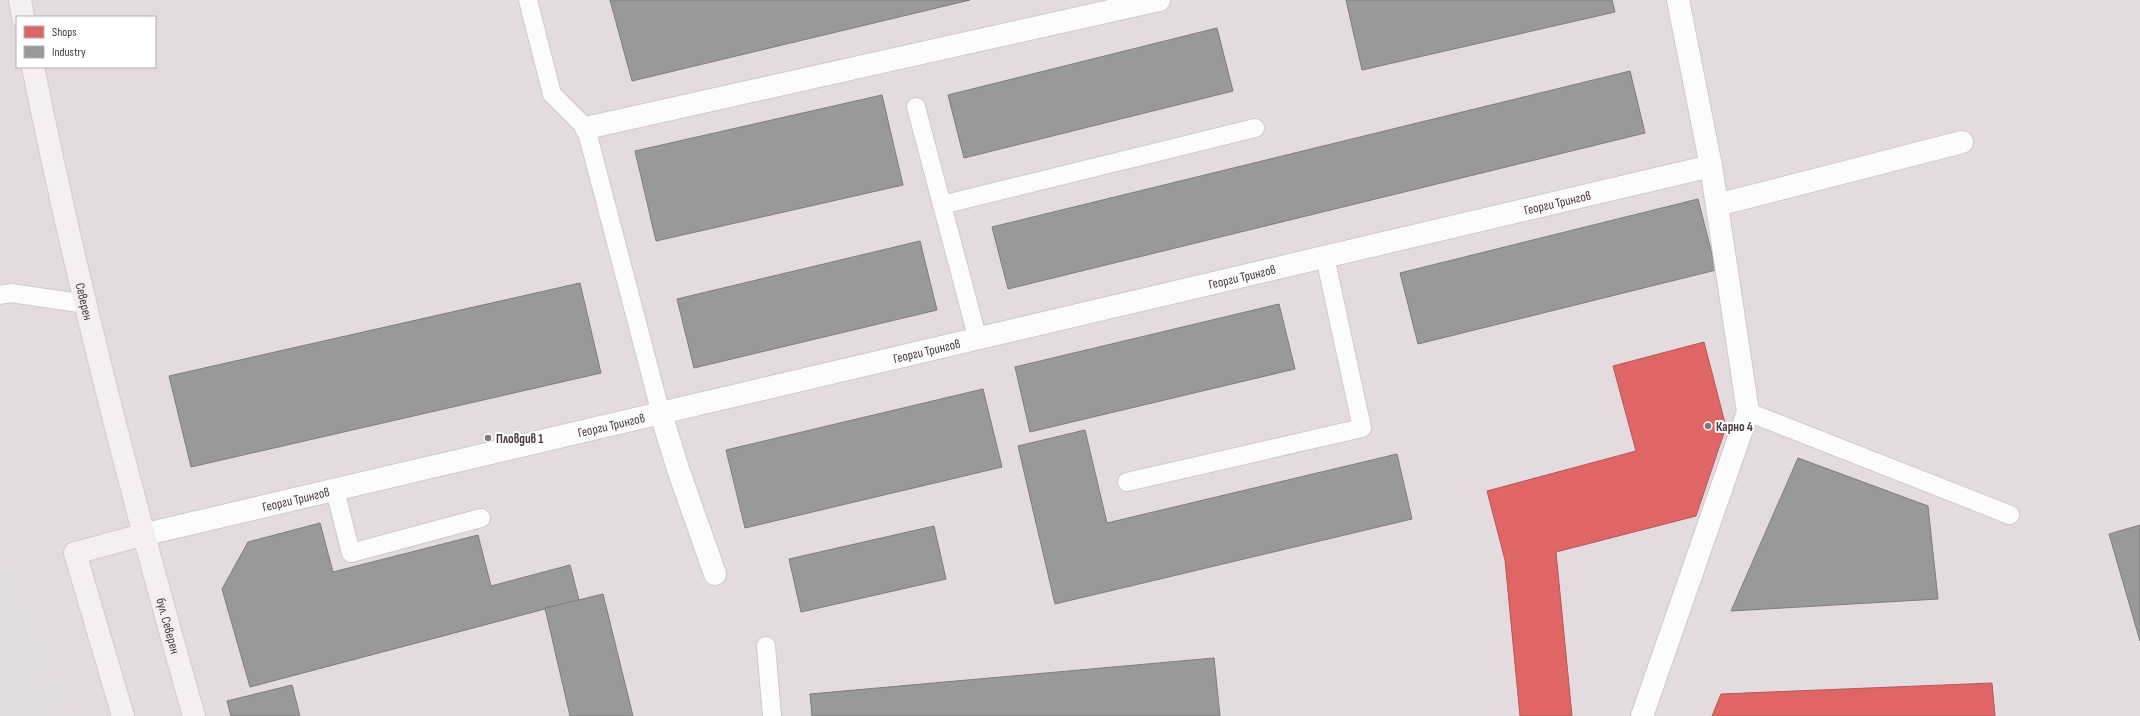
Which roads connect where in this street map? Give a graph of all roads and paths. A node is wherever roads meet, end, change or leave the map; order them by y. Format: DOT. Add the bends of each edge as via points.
graph roads {
  1 [pos="20,0"];
  2 [pos="528,0"];
  3 [pos="1159,0"];
  4 [pos="1678,0"];
  5 [pos="23,16"];
  6 [pos="33,68"];
  7 [pos="916,107"];
  8 [pos="586,128"];
  9 [pos="1255,128"];
  10 [pos="1962,142"];
  11 [pos="1711,166"];
  12 [pos="942,205"];
  13 [pos="1717,206"];
  14 [pos="1325,258"];
  15 [pos="0,295"];
  16 [pos="86,304"];
  17 [pos="978,340"];
  18 [pos="1748,412"];
  19 [pos="661,414"];
  20 [pos="1127,482"];
  21 [pos="335,490"];
  22 [pos="2010,515"];
  23 [pos="481,518"];
  24 [pos="142,535"];
  25 [pos="716,574"];
  26 [pos="766,646"];
  27 [pos="123,716"];
  28 [pos="194,716"];
  29 [pos="772,716"];
  30 [pos="1642,716"];
  1 -- 5 [label="main road"];
  2 -- 8 [label="lane" via="552,94"];
  3 -- 8 [label="street"];
  4 -- 11 [label="street"];
  6 -- 16 [label="main road, Северен"];
  7 -- 12 [label="lane"];
  8 -- 19 [label="lane"];
  9 -- 12 [label="lane"];
  10 -- 13 [label="street"];
  11 -- 13 [label="street"];
  11 -- 14 [label="street, Георги Трингов"];
  12 -- 17 [label="lane"];
  13 -- 18 [label="street"];
  14 -- 17 [label="street, Георги Трингов"];
  14 -- 20 [label="lane" via="1362,428"];
  15 -- 16 [label="lane" via="11,293"];
  16 -- 24 [label="main road, Северен"];
  17 -- 19 [label="street, Георги Трингов"];
  18 -- 22 [label="lane"];
  18 -- 30 [label="street"];
  19 -- 21 [label="street, Георги Трингов"];
  19 -- 25 [label="street"];
  21 -- 23 [label="lane" via="351,553"];
  21 -- 24 [label="street, Георги Трингов"];
  24 -- 27 [label="main road" via="75,553"];
  24 -- 28 [label="main road, бул. Северен"];
  26 -- 29 [label="lane"];
}
